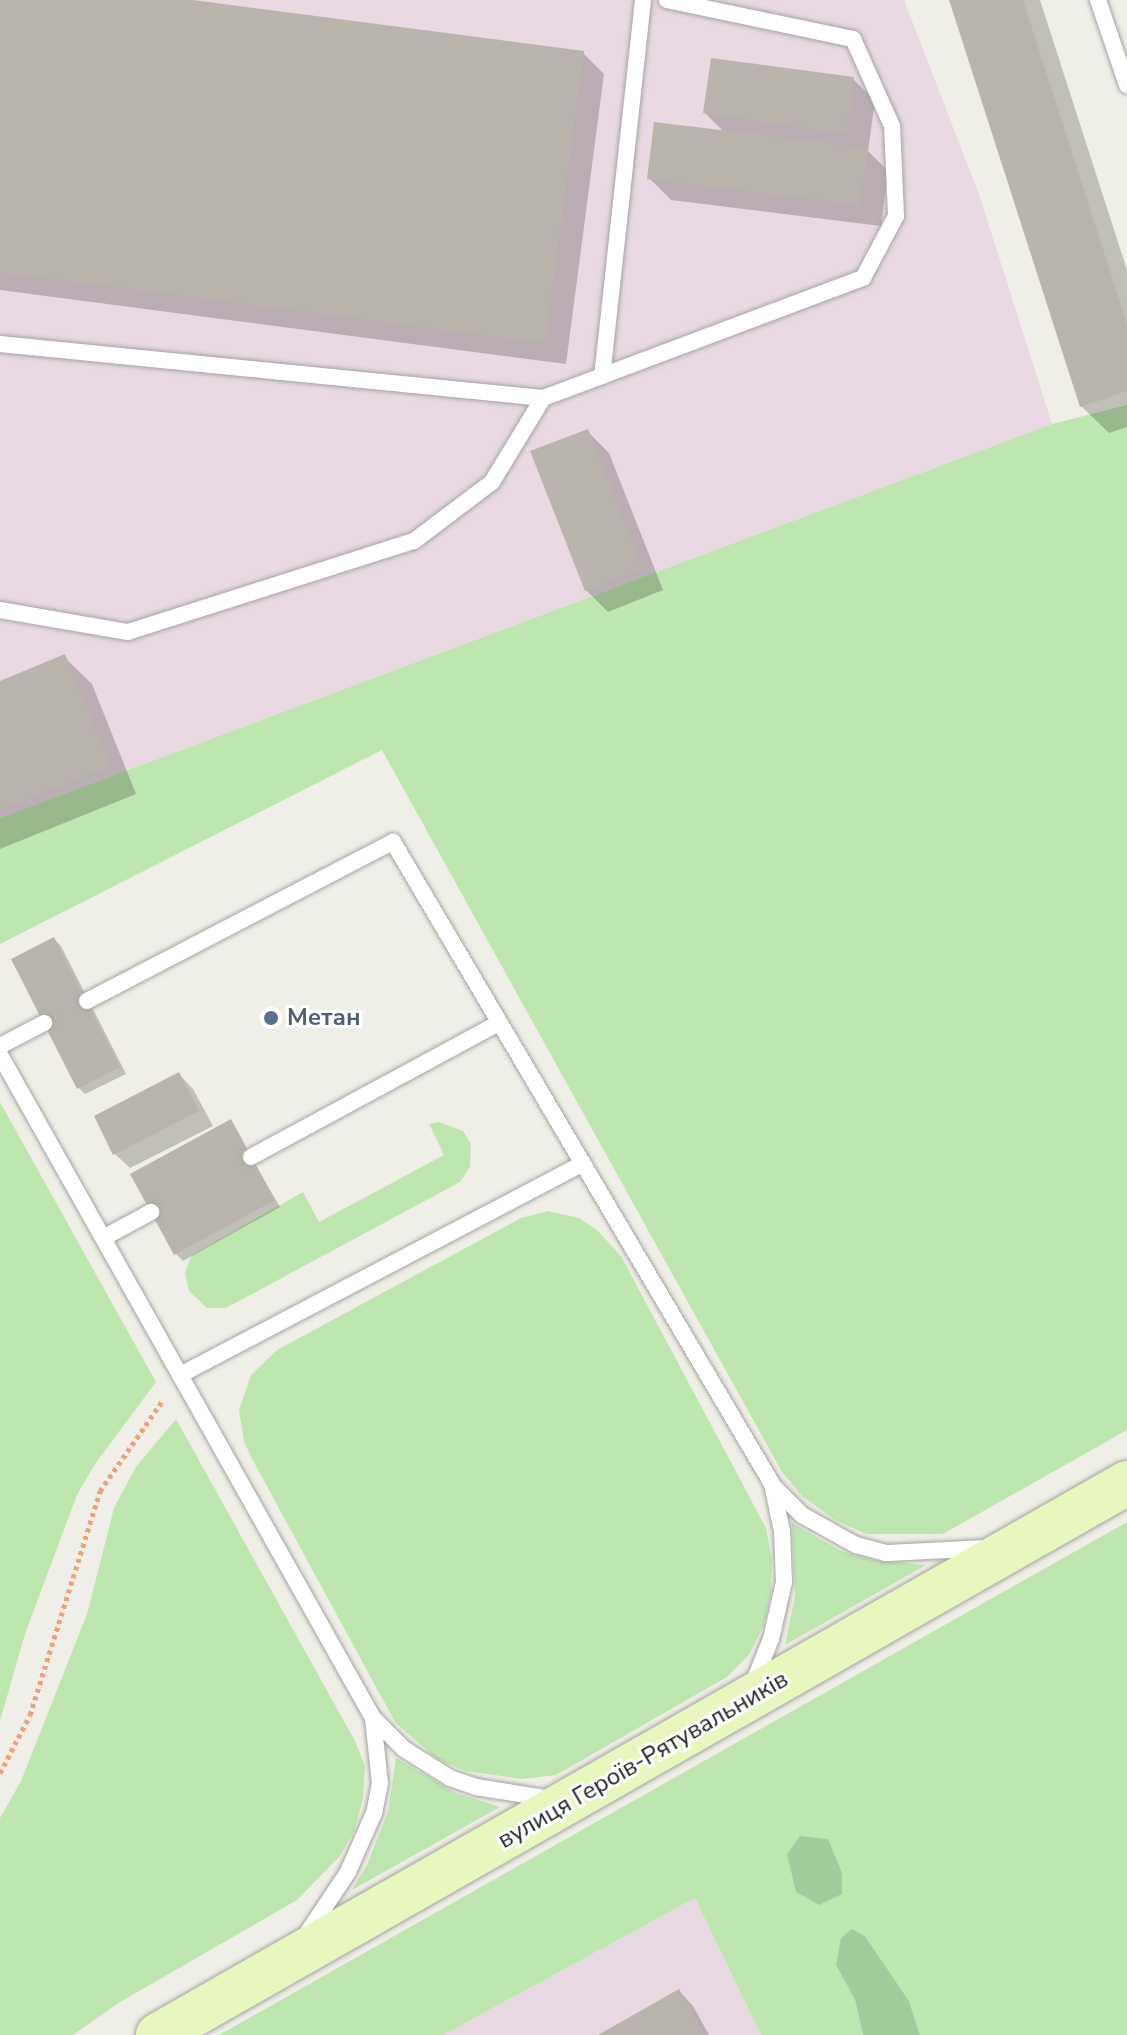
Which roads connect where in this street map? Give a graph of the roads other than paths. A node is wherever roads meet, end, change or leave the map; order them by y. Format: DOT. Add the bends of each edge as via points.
graph roads {
  1 [pos="643,0"];
  2 [pos="667,0"];
  3 [pos="1098,0"];
  4 [pos="1127,85"];
  5 [pos="0,344"];
  6 [pos="602,376"];
  7 [pos="543,398"];
  8 [pos="0,610"];
  9 [pos="87,1001"];
  10 [pos="44,1023"];
  11 [pos="499,1023"];
  12 [pos="0,1046"];
  13 [pos="0,1055"];
  14 [pos="251,1157"];
  15 [pos="583,1163"];
  16 [pos="151,1212"];
  17 [pos="103,1238"];
  18 [pos="180,1375"];
  19 [pos="1127,1483"];
  20 [pos="772,1484"];
  21 [pos="1016,1546"];
  22 [pos="745,1702"];
  23 [pos="373,1718"];
  24 [pos="569,1801"];
  25 [pos="279,1966"];
  26 [pos="158,2035"];
  1 -- 6 [label="lane"];
  2 -- 6 [label="lane" via="853,39 892,126 896,216 863,278"];
  3 -- 4 [label="lane"];
  5 -- 7 [label="lane"];
  6 -- 7 [label="lane"];
  7 -- 8 [label="lane" via="492,482 414,541 128,632"];
  9 -- 11 [label="lane" via="393,842"];
  10 -- 12 [label="lane"];
  11 -- 14 [label="lane"];
  11 -- 15 [label="lane"];
  13 -- 17 [label="lane"];
  15 -- 18 [label="lane"];
  15 -- 20 [label="lane"];
  16 -- 17 [label="lane"];
  17 -- 18 [label="lane"];
  18 -- 23 [label="lane"];
  19 -- 21 [label="street, вулиця Героїв-Рятувальників"];
  20 -- 21 [label="lane" via="802,1515 856,1545 886,1553"];
  20 -- 22 [label="lane" via="782,1531 784,1582 771,1639"];
  21 -- 22 [label="street, вулиця Героїв-Рятувальників"];
  22 -- 24 [label="street, вулиця Героїв-Рятувальників"];
  23 -- 24 [label="lane" via="404,1749 450,1778"];
  23 -- 25 [label="lane" via="380,1770 374,1813 328,1906"];
  24 -- 25 [label="street, вулиця Героїв-Рятувальників"];
  25 -- 26 [label="street, вулиця Героїв-Рятувальників"];
}
